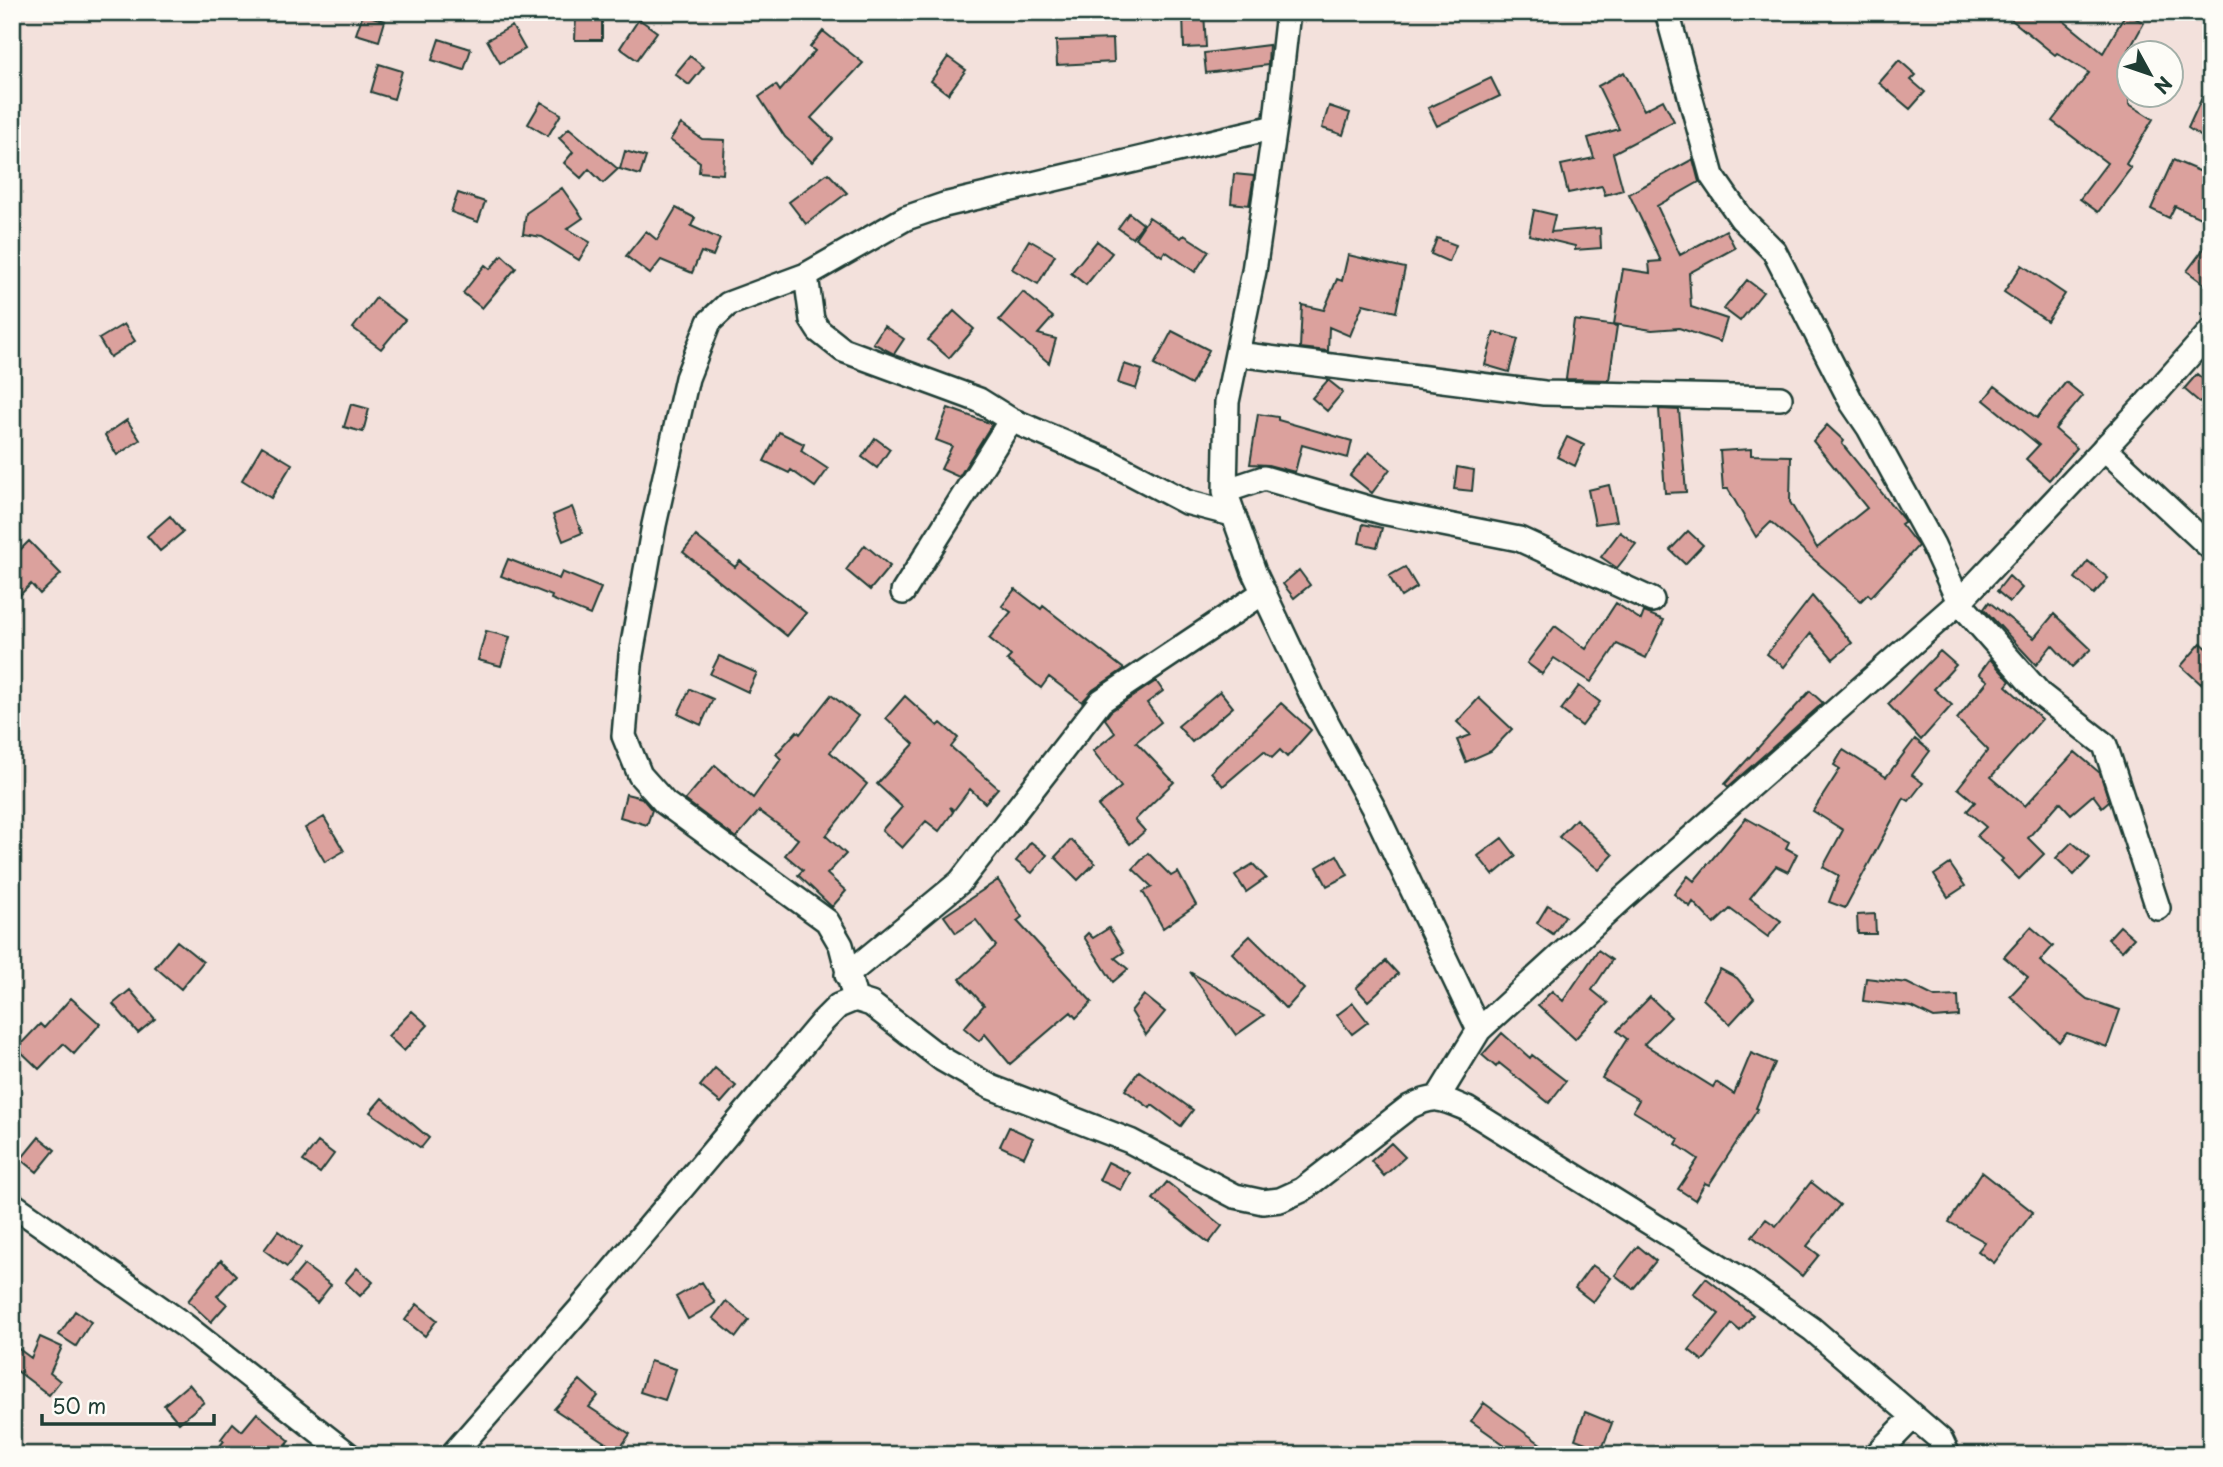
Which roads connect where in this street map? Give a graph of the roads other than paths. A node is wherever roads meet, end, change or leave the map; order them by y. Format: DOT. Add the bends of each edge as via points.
graph roads {
  1 [pos="1288,12"];
  2 [pos="1667,12"];
  3 [pos="1275,127"];
  4 [pos="806,275"];
  5 [pos="2211,331"];
  6 [pos="1237,354"];
  7 [pos="1780,398"];
  8 [pos="1011,420"];
  9 [pos="2104,448"];
  10 [pos="1225,491"];
  11 [pos="1232,514"];
  12 [pos="2211,548"];
  13 [pos="903,592"];
  14 [pos="1264,592"];
  15 [pos="1653,600"];
  16 [pos="1959,602"];
  17 [pos="2158,908"];
  18 [pos="847,975"];
  19 [pos="855,999"];
  20 [pos="1479,1030"];
  21 [pos="1438,1097"];
  22 [pos="12,1204"];
  23 [pos="1913,1417"];
  24 [pos="349,1455"];
  25 [pos="452,1455"];
  26 [pos="1876,1455"];
  27 [pos="1948,1455"];
  1 -- 3 [label="street"];
  2 -- 16 [label="street" via="1712,176 1741,218 1774,251 1852,403 1933,545"];
  3 -- 4 [label="street" via="944,205 906,218"];
  3 -- 6 [label="street"];
  4 -- 8 [label="street" via="812,320 830,342 979,400"];
  4 -- 18 [label="street" via="728,304 709,323 687,378 631,655 624,736 640,775 665,803 827,921 841,945"];
  5 -- 9 [label="street"];
  6 -- 7 [label="street" via="1544,393"];
  6 -- 10 [label="street" via="1227,402"];
  8 -- 11 [label="street" via="1110,462 1185,502"];
  8 -- 13 [label="street"];
  9 -- 12 [label="street"];
  9 -- 16 [label="street"];
  10 -- 11 [label="street"];
  10 -- 15 [label="street" via="1264,478 1382,512 1519,539"];
  11 -- 14 [label="street"];
  14 -- 18 [label="street" via="1101,701 960,882"];
  14 -- 20 [label="street"];
  16 -- 17 [label="street" via="2033,686 2105,745"];
  16 -- 20 [label="street"];
  18 -- 19 [label="street"];
  19 -- 21 [label="street" via="871,1004 942,1059 992,1087 1130,1141 1235,1196 1263,1202 1302,1190 1409,1107"];
  19 -- 25 [label="street" via="838,1006 822,1022"];
  20 -- 21 [label="street"];
  21 -- 23 [label="street" via="1467,1109 1742,1280 1812,1329"];
  22 -- 24 [label="street" via="184,1325"];
  23 -- 26 [label="street"];
  23 -- 27 [label="street" via="1941,1440"];
}
